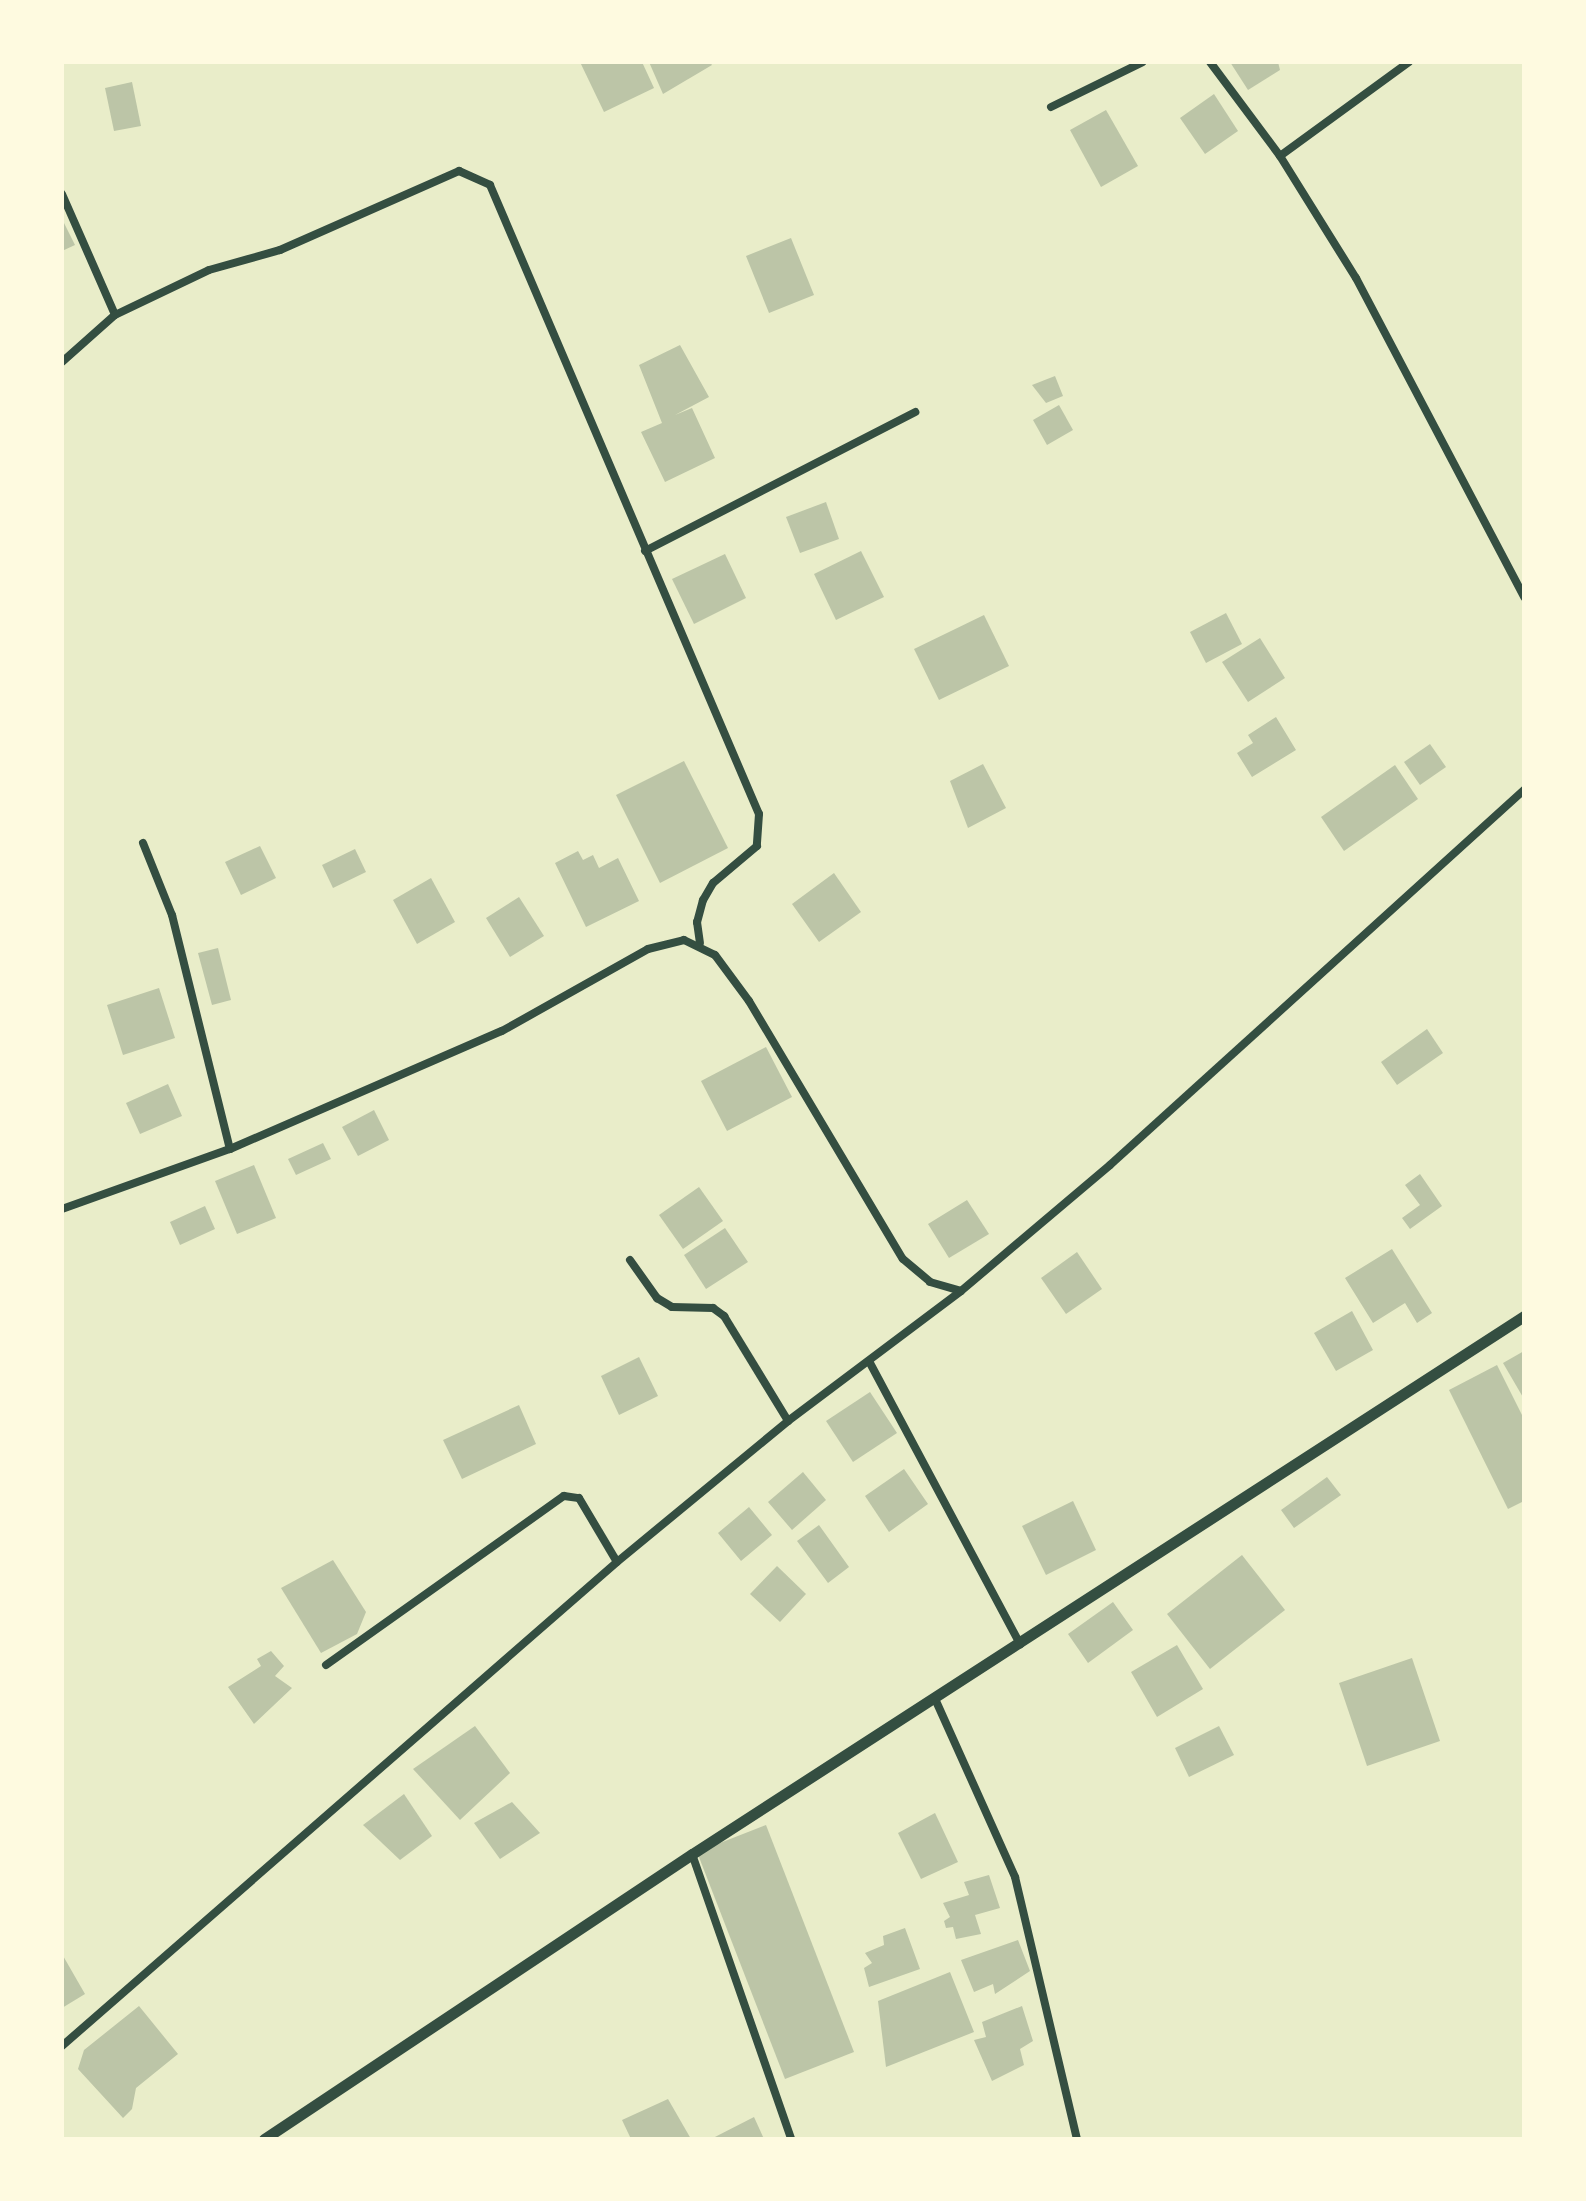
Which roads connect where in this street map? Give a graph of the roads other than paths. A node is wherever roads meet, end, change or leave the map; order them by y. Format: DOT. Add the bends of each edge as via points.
graph roads {
  1 [pos="1143,62"];
  2 [pos="1210,62"];
  3 [pos="1409,62"];
  4 [pos="1051,107"];
  5 [pos="1280,156"];
  6 [pos="62,194"];
  7 [pos="115,315"];
  8 [pos="62,362"];
  9 [pos="915,412"];
  10 [pos="645,551"];
  11 [pos="1524,597"];
  12 [pos="1524,790"];
  13 [pos="143,843"];
  14 [pos="700,943"];
  15 [pos="230,1149"];
  16 [pos="62,1209"];
  17 [pos="630,1260"];
  18 [pos="961,1291"];
  19 [pos="1524,1316"];
  20 [pos="870,1363"];
  21 [pos="788,1421"];
  22 [pos="617,1562"];
  23 [pos="1020,1645"];
  24 [pos="326,1665"];
  25 [pos="936,1701"];
  26 [pos="692,1854"];
  27 [pos="62,2046"];
  28 [pos="264,2139"];
  29 [pos="791,2139"];
  30 [pos="1077,2139"];
  1 -- 4 [label="street"];
  2 -- 5 [label="street"];
  3 -- 5 [label="street"];
  5 -- 11 [label="street" via="1379,320"];
  6 -- 7 [label="street"];
  7 -- 8 [label="street"];
  7 -- 10 [label="street" via="209,270 280,250 429,182 459,171 474,174 490,185 507,215"];
  9 -- 10 [label="street"];
  10 -- 14 [label="street" via="762,829 757,846 713,883 703,900 697,922"];
  12 -- 18 [label="street" via="1226,1062"];
  13 -- 15 [label="street" via="172,915"];
  14 -- 15 [label="street" via="684,940 648,949 502,1031"];
  14 -- 18 [label="street" via="749,1001 903,1259 930,1282"];
  15 -- 16 [label="street"];
  17 -- 21 [label="street" via="657,1298 672,1307 713,1308 724,1316"];
  18 -- 20 [label="street"];
  19 -- 23 [label="street"];
  20 -- 21 [label="street"];
  20 -- 23 [label="street"];
  21 -- 22 [label="street"];
  22 -- 24 [label="street" via="579,1498 564,1496"];
  22 -- 27 [label="street"];
  23 -- 25 [label="street"];
  25 -- 26 [label="street"];
  25 -- 30 [label="street" via="1015,1877"];
  26 -- 28 [label="street"];
  26 -- 29 [label="street"];
}
